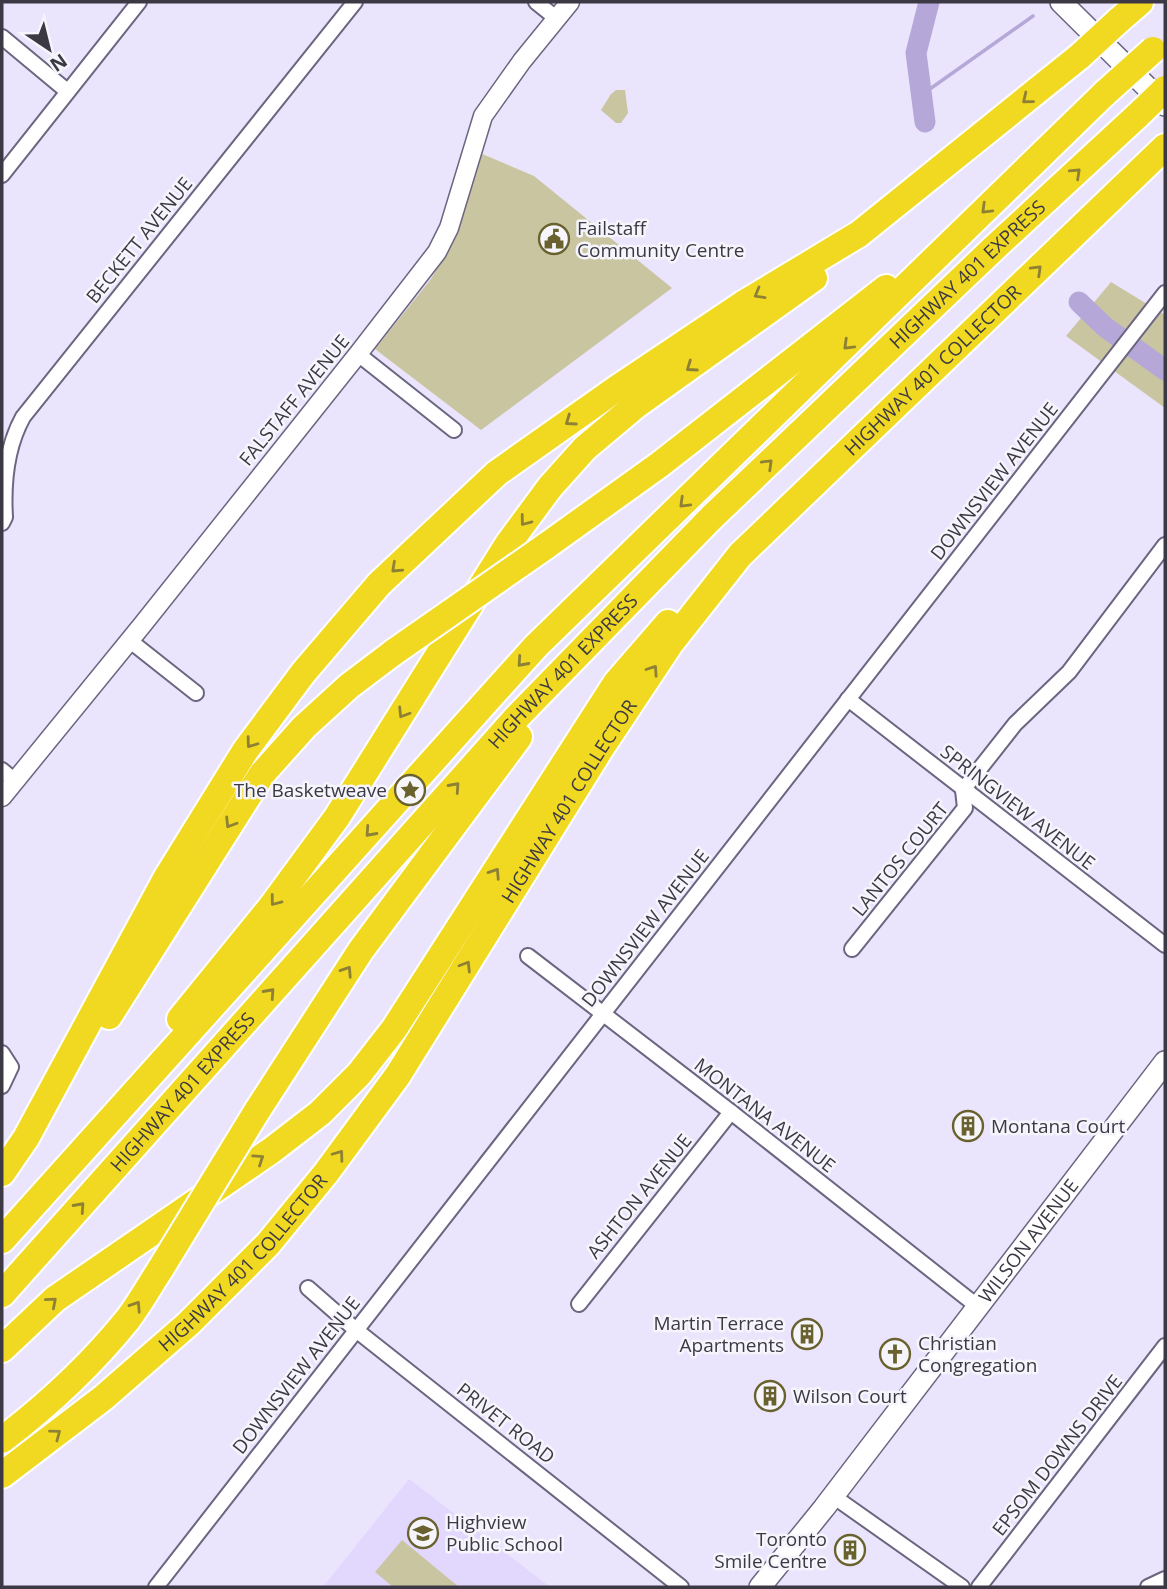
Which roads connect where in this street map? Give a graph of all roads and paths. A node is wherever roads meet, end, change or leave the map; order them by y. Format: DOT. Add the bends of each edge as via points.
graph roads {
  1 [pos="139,2"];
  2 [pos="355,2"];
  3 [pos="536,2"];
  4 [pos="570,2"];
  5 [pos="1061,2"];
  6 [pos="1140,2"];
  7 [pos="556,18"];
  8 [pos="2,37"];
  9 [pos="1159,44"];
  10 [pos="1165,89"];
  11 [pos="67,91"];
  12 [pos="1165,105"];
  13 [pos="1165,147"];
  14 [pos="2,174"];
  15 [pos="859,234"];
  16 [pos="948,245"];
  17 [pos="1165,293"];
  18 [pos="358,354"];
  19 [pos="454,430"];
  20 [pos="2,523"];
  21 [pos="1165,545"];
  22 [pos="740,555"];
  23 [pos="129,640"];
  24 [pos="582,651"];
  25 [pos="196,693"];
  26 [pos="848,699"];
  27 [pos="8,775"];
  28 [pos="963,790"];
  29 [pos="2,797"];
  30 [pos="1165,945"];
  31 [pos="852,949"];
  32 [pos="528,956"];
  33 [pos="602,1015"];
  34 [pos="2,1053"];
  35 [pos="1165,1062"];
  36 [pos="2,1086"];
  37 [pos="136,1092"];
  38 [pos="731,1112"];
  39 [pos="26,1138"];
  40 [pos="2,1173"];
  41 [pos="2,1240"];
  42 [pos="308,1287"];
  43 [pos="2,1294"];
  44 [pos="579,1304"];
  45 [pos="977,1306"];
  46 [pos="356,1330"];
  47 [pos="1165,1346"];
  48 [pos="2,1349"];
  49 [pos="2,1440"];
  50 [pos="2,1475"];
  51 [pos="833,1496"];
  52 [pos="1165,1579"];
  53 [pos="156,1587"];
  54 [pos="681,1587"];
  55 [pos="760,1587"];
  56 [pos="962,1587"];
  57 [pos="979,1587"];
  58 [pos="1148,1587"];
  1 -- 11 [label="street"];
  2 -- 20 [label="street, BECKETT AVENUE" via="23,417 8,460"];
  3 -- 7 [label="street"];
  4 -- 7 [label="street, FALSTAFF AVENUE"];
  5 -- 12 [label="main road"];
  6 -- 15 [label="highway, one-way, bridge"];
  7 -- 18 [label="street, FALSTAFF AVENUE" via="483,116 449,228 437,252"];
  8 -- 11 [label="street"];
  9 -- 16 [label="highway, HIGHWAY 401 EXPRESS, one-way, bridge"];
  24 -- 10 [label="highway, HIGHWAY 401 EXPRESS, one-way, bridge" via="711,518"];
  11 -- 14 [label="street"];
  22 -- 13 [label="highway, HIGHWAY 401 COLLECTOR, one-way"];
  15 -- 37 [label="highway, one-way" via="806,286 635,406 585,448 550,487 508,544 337,817 175,1025"];
  15 -- 39 [label="highway, one-way" via="743,304 498,473 379,584 303,673 246,751 167,877"];
  16 -- 37 [label="highway, HIGHWAY 401 EXPRESS, one-way" via="536,646"];
  16 -- 39 [label="highway, one-way, bridge" via="892,283 659,465 394,652 304,727 262,774"];
  17 -- 26 [label="street, DOWNSVIEW AVENUE"];
  18 -- 19 [label="street"];
  18 -- 23 [label="street, FALSTAFF AVENUE"];
  21 -- 28 [label="street" via="1069,672 1015,724"];
  48 -- 22 [label="highway, one-way" via="55,1299 272,1150 320,1113 359,1074 394,1029 615,683 708,576"];
  50 -- 22 [label="highway, HIGHWAY 401 COLLECTOR, one-way" via="103,1398 188,1324 268,1244 318,1183 397,1075 670,644"];
  23 -- 25 [label="street"];
  23 -- 27 [label="street, FALSTAFF AVENUE"];
  43 -- 24 [label="highway, HIGHWAY 401 EXPRESS, one-way" via="518,716"];
  49 -- 24 [label="highway, one-way, bridge" via="45,1407 129,1317 361,950"];
  26 -- 28 [label="street, SPRINGVIEW AVENUE"];
  26 -- 33 [label="street, DOWNSVIEW AVENUE"];
  27 -- 29 [label="street, FALSTAFF AVENUE"];
  28 -- 30 [label="street, SPRINGVIEW AVENUE"];
  28 -- 31 [label="street, LANTOS COURT" via="965,808"];
  32 -- 33 [label="street, MONTANA AVENUE"];
  33 -- 38 [label="street, MONTANA AVENUE"];
  33 -- 46 [label="street, DOWNSVIEW AVENUE"];
  34 -- 36 [label="street" via="11,1067"];
  35 -- 45 [label="main road, WILSON AVENUE"];
  37 -- 41 [label="highway, HIGHWAY 401 EXPRESS"];
  38 -- 44 [label="street, ASHTON AVENUE"];
  38 -- 45 [label="street, MONTANA AVENUE"];
  39 -- 40 [label="highway"];
  42 -- 46 [label="street, PRIVET ROAD"];
  45 -- 51 [label="main road, WILSON AVENUE"];
  46 -- 53 [label="street, DOWNSVIEW AVENUE"];
  46 -- 54 [label="street, PRIVET ROAD"];
  47 -- 57 [label="street, EPSOM DOWNS DRIVE"];
  51 -- 55 [label="main road, WILSON AVENUE"];
  51 -- 56 [label="street"];
  52 -- 58 [label="street"];
}
